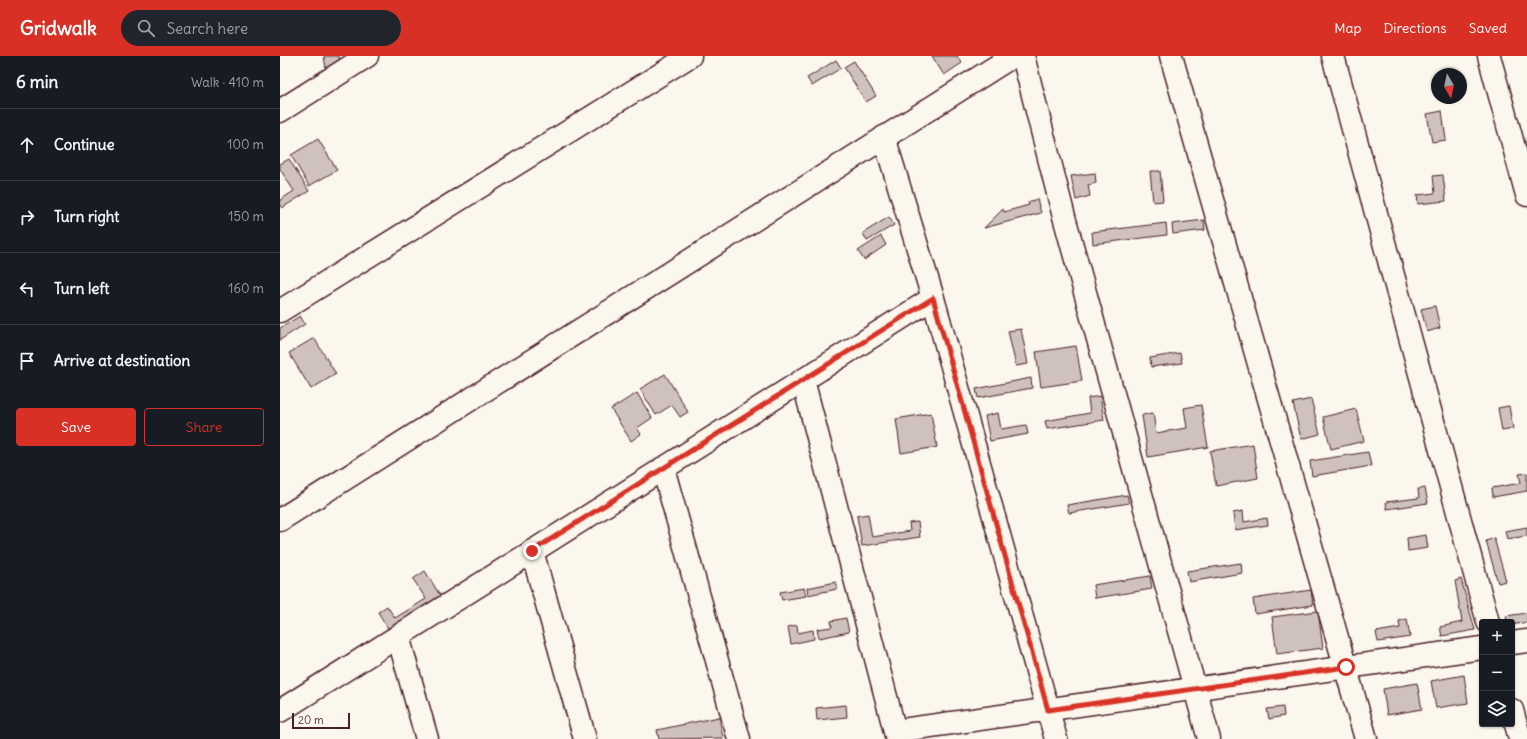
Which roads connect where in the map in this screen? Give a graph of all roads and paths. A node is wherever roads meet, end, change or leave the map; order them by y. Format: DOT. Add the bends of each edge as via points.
graph roads {
  1 [pos="367,56"];
  2 [pos="690,56"];
  3 [pos="1013,56"];
  4 [pos="1023,56"];
  5 [pos="1171,56"];
  6 [pos="1333,56"];
  7 [pos="1489,56"];
  8 [pos="280,111"];
  9 [pos="884,137"];
  10 [pos="1527,195"];
  11 [pos="933,298"];
  12 [pos="280,311"];
  13 [pos="803,380"];
  14 [pos="663,468"];
  15 [pos="280,520"];
  16 [pos="532,551"];
  17 [pos="1487,619"];
  18 [pos="398,636"];
  19 [pos="1527,641"];
  20 [pos="1515,643"];
  21 [pos="1479,648"];
  22 [pos="1346,667"];
  23 [pos="1195,689"];
  24 [pos="1048,710"];
  25 [pos="280,711"];
  26 [pos="1515,721"];
  27 [pos="896,735"];
  28 [pos="427,739"];
  29 [pos="585,739"];
  30 [pos="739,739"];
  31 [pos="1056,739"];
  32 [pos="1209,739"];
  33 [pos="1366,739"];
  34 [pos="1520,739"];
  1 -- 8 [label="street"];
  2 -- 12 [label="street"];
  3 -- 9 [label="street"];
  4 -- 23 [label="street" via="1063,213"];
  5 -- 22 [label="street"];
  6 -- 17 [label="street"];
  7 -- 10 [label="street"];
  9 -- 11 [label="street"];
  9 -- 15 [label="street"];
  11 -- 13 [label="street"];
  11 -- 24 [label="street"];
  13 -- 14 [label="street"];
  13 -- 27 [label="street"];
  14 -- 16 [label="street"];
  14 -- 30 [label="street"];
  16 -- 18 [label="street"];
  16 -- 29 [label="street"];
  18 -- 25 [label="street"];
  18 -- 28 [label="street"];
  19 -- 20 [label="street"];
  21 -- 22 [label="street"];
  22 -- 23 [label="street"];
  22 -- 33 [label="street"];
  23 -- 24 [label="street"];
  23 -- 32 [label="street"];
  24 -- 27 [label="street"];
  24 -- 31 [label="street"];
  26 -- 34 [label="street"];
}
